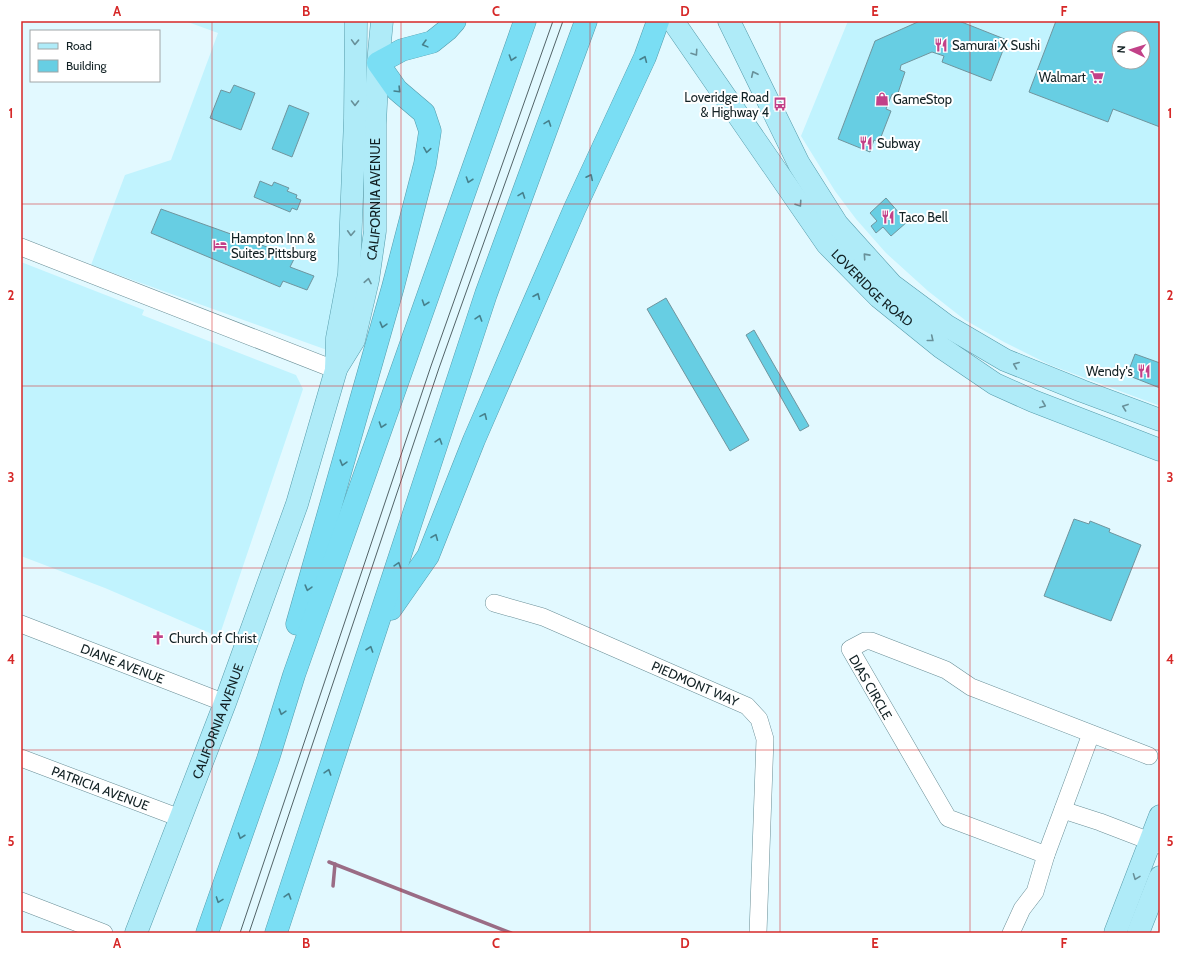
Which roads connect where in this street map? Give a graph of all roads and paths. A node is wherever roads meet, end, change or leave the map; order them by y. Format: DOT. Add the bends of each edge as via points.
graph roads {
  1 [pos="356,21"];
  2 [pos="382,21"];
  3 [pos="455,21"];
  4 [pos="525,21"];
  5 [pos="586,21"];
  6 [pos="658,21"];
  7 [pos="673,21"];
  8 [pos="729,21"];
  9 [pos="378,63"];
  10 [pos="21,247"];
  11 [pos="336,370"];
  12 [pos="1160,420"];
  13 [pos="1160,450"];
  14 [pos="494,603"];
  15 [pos="21,624"];
  16 [pos="378,628"];
  17 [pos="294,675"];
  18 [pos="225,702"];
  19 [pos="1091,734"];
  20 [pos="1149,756"];
  21 [pos="21,758"];
  22 [pos="1063,810"];
  23 [pos="1160,816"];
  24 [pos="180,818"];
  25 [pos="1155,843"];
  26 [pos="1046,855"];
  27 [pos="1160,877"];
  28 [pos="21,901"];
  29 [pos="104,933"];
  30 [pos="136,933"];
  31 [pos="207,933"];
  32 [pos="276,933"];
  33 [pos="758,933"];
  34 [pos="1011,933"];
  35 [pos="1115,933"];
  36 [pos="1138,933"];
  1 -- 11 [label="main road, CALIFORNIA AVENUE, one-way" via="349,274 337,338"];
  2 -- 9 [label="main road, CALIFORNIA AVENUE"];
  3 -- 9 [label="highway, one-way" via="432,42 402,50"];
  4 -- 17 [label="highway, one-way"];
  16 -- 5 [label="highway, one-way" via="486,294"];
  16 -- 6 [label="highway, one-way" via="428,556 474,440 575,208 645,57"];
  7 -- 13 [label="main road, LOVERIDGE ROAD, one-way" via="827,244 880,297 942,348 996,384"];
  12 -- 8 [label="main road, LOVERIDGE ROAD, one-way" via="1082,392 1005,360 947,326 892,285 837,224 799,164"];
  11 -- 9 [label="main road, CALIFORNIA AVENUE, one-way" via="354,340 368,280 375,231"];
  9 -- 17 [label="highway, one-way" via="398,90 424,112 430,131 425,164 394,288 293,640"];
  10 -- 11 [label="street"];
  11 -- 18 [label="main road, CALIFORNIA AVENUE" via="297,504"];
  14 -- 33 [label="street, PIEDMONT WAY" via="542,617 748,706 759,720 764,739"];
  15 -- 18 [label="street, DIANE AVENUE"];
  32 -- 16 [label="highway, one-way"];
  17 -- 31 [label="highway, one-way" via="268,759"];
  18 -- 24 [label="main road, CALIFORNIA AVENUE"];
  19 -- 20 [label="street, DIAS CIRCLE"];
  19 -- 22 [label="street"];
  19 -- 26 [label="street, DIAS CIRCLE" via="971,687 946,670 871,641 850,649 948,818"];
  21 -- 24 [label="street, PATRICIA AVENUE"];
  22 -- 25 [label="street"];
  22 -- 26 [label="street"];
  23 -- 25 [label="main road"];
  24 -- 30 [label="main road, CALIFORNIA AVENUE"];
  25 -- 35 [label="main road, one-way"];
  26 -- 34 [label="street" via="1035,892 1022,910"];
  27 -- 36 [label="main road"];
  28 -- 29 [label="street"];
}
